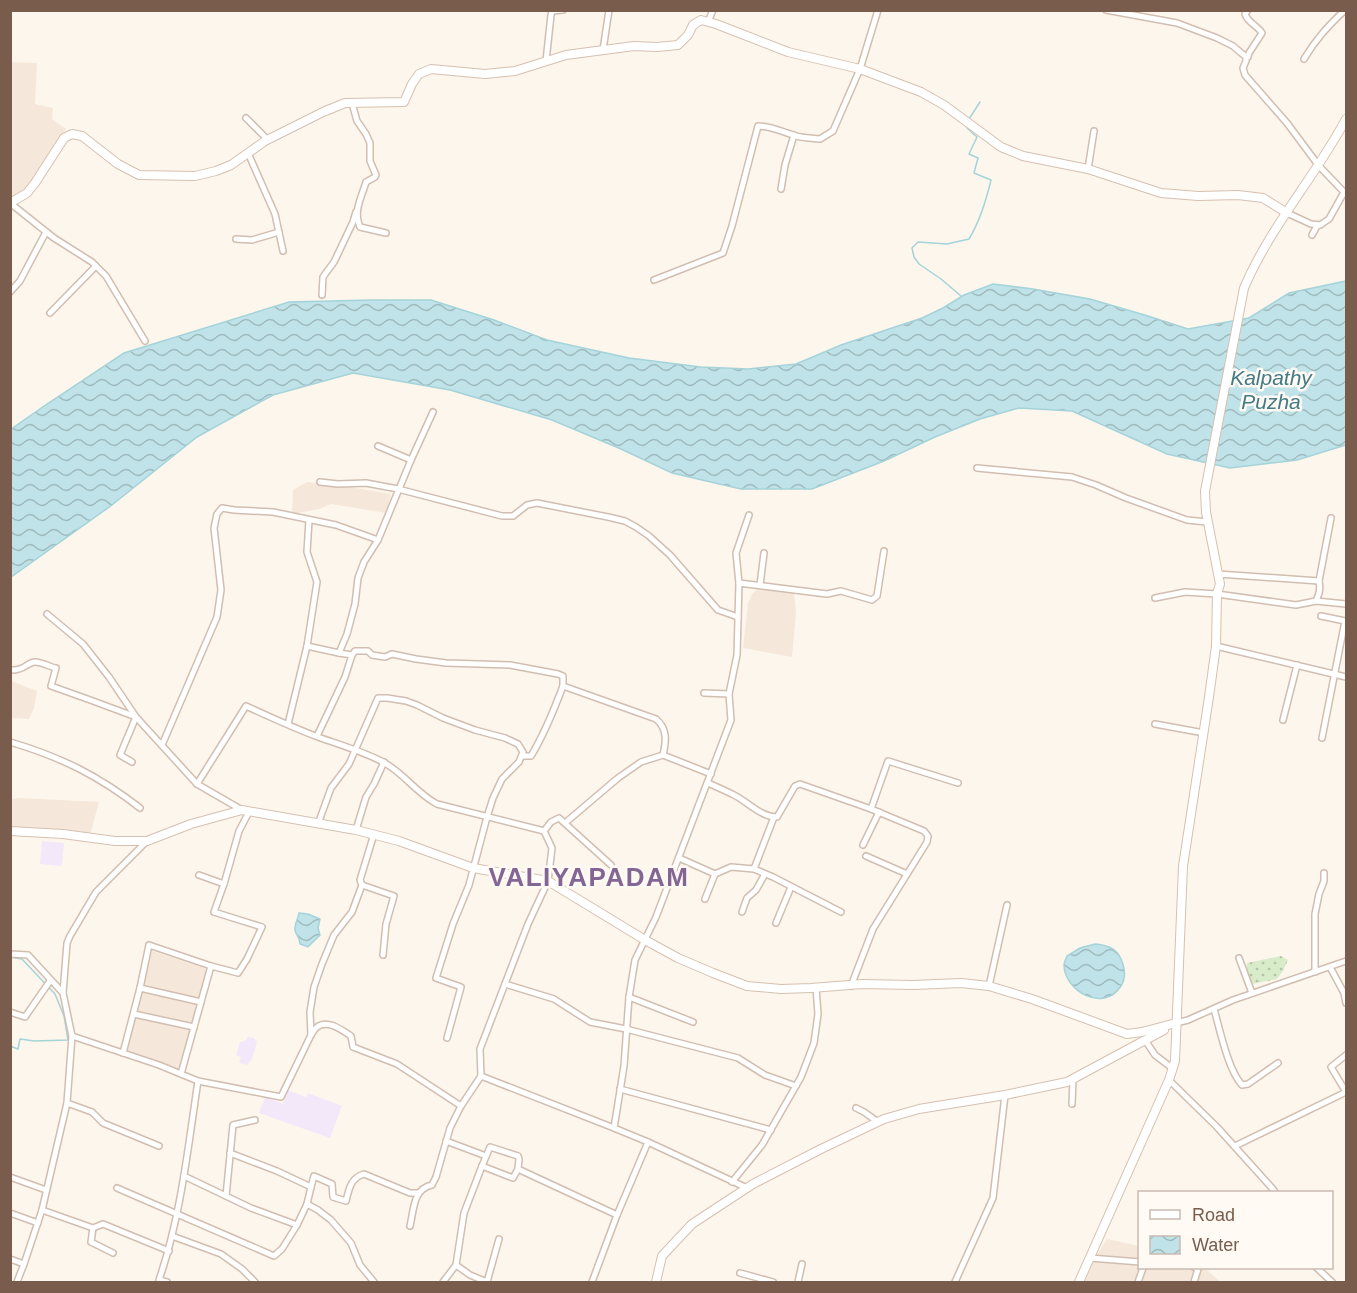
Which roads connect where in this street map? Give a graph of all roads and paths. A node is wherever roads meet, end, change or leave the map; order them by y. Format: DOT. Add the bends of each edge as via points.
graph roads {
  1 [pos="563,10"];
  2 [pos="609,10"];
  3 [pos="713,10"];
  4 [pos="878,10"];
  5 [pos="1106,10"];
  6 [pos="1248,10"];
  7 [pos="1345,10"];
  8 [pos="708,22"];
  9 [pos="603,50"];
  10 [pos="1248,57"];
  11 [pos="1304,59"];
  12 [pos="546,61"];
  13 [pos="860,69"];
  14 [pos="352,103"];
  15 [pos="246,117"];
  16 [pos="1347,119"];
  17 [pos="1094,131"];
  18 [pos="794,135"];
  19 [pos="268,140"];
  20 [pos="248,153"];
  21 [pos="1319,166"];
  22 [pos="1088,169"];
  23 [pos="780,189"];
  24 [pos="1345,193"];
  25 [pos="10,203"];
  26 [pos="356,211"];
  27 [pos="1287,213"];
  28 [pos="1320,225"];
  29 [pos="279,231"];
  30 [pos="46,232"];
  31 [pos="386,233"];
  32 [pos="1312,235"];
  33 [pos="236,239"];
  34 [pos="283,251"];
  35 [pos="96,266"];
  36 [pos="654,280"];
  37 [pos="10,292"];
  38 [pos="322,295"];
  39 [pos="50,313"];
  40 [pos="145,341"];
  41 [pos="433,412"];
  42 [pos="378,446"];
  43 [pos="411,460"];
  44 [pos="977,468"];
  45 [pos="320,482"];
  46 [pos="398,489"];
  47 [pos="749,515"];
  48 [pos="1331,518"];
  49 [pos="309,520"];
  50 [pos="1208,522"];
  51 [pos="378,540"];
  52 [pos="884,551"];
  53 [pos="764,553"];
  54 [pos="1218,574"];
  55 [pos="1319,581"];
  56 [pos="739,583"];
  57 [pos="760,585"];
  58 [pos="1218,594"];
  59 [pos="1155,598"];
  60 [pos="1316,601"];
  61 [pos="1347,604"];
  62 [pos="47,614"];
  63 [pos="1321,616"];
  64 [pos="738,617"];
  65 [pos="307,646"];
  66 [pos="1216,646"];
  67 [pos="339,653"];
  68 [pos="352,655"];
  69 [pos="1297,665"];
  70 [pos="10,670"];
  71 [pos="1334,674"];
  72 [pos="1347,677"];
  73 [pos="563,686"];
  74 [pos="704,693"];
  75 [pos="729,694"];
  76 [pos="136,717"];
  77 [pos="1284,720"];
  78 [pos="288,724"];
  79 [pos="1155,724"];
  80 [pos="1204,733"];
  81 [pos="318,736"];
  82 [pos="1322,738"];
  83 [pos="10,742"];
  84 [pos="162,745"];
  85 [pos="356,749"];
  86 [pos="663,755"];
  87 [pos="522,756"];
  88 [pos="132,762"];
  89 [pos="384,762"];
  90 [pos="711,774"];
  91 [pos="708,783"];
  92 [pos="958,783"];
  93 [pos="197,784"];
  94 [pos="140,808"];
  95 [pos="871,809"];
  96 [pos="245,811"];
  97 [pos="879,812"];
  98 [pos="487,817"];
  99 [pos="774,817"];
  100 [pos="565,823"];
  101 [pos="318,824"];
  102 [pos="356,830"];
  103 [pos="10,831"];
  104 [pos="544,831"];
  105 [pos="374,834"];
  106 [pos="147,841"];
  107 [pos="863,845"];
  108 [pos="866,856"];
  109 [pos="679,858"];
  110 [pos="611,865"];
  111 [pos="473,868"];
  112 [pos="754,869"];
  113 [pos="1323,873"];
  114 [pos="715,874"];
  115 [pos="765,874"];
  116 [pos="907,874"];
  117 [pos="199,875"];
  118 [pos="548,881"];
  119 [pos="224,884"];
  120 [pos="362,885"];
  121 [pos="791,887"];
  122 [pos="705,899"];
  123 [pos="1007,905"];
  124 [pos="742,912"];
  125 [pos="841,912"];
  126 [pos="776,923"];
  127 [pos="645,940"];
  128 [pos="10,954"];
  129 [pos="383,955"];
  130 [pos="1239,958"];
  131 [pos="1347,961"];
  132 [pos="211,966"];
  133 [pos="1330,967"];
  134 [pos="1315,972"];
  135 [pos="50,981"];
  136 [pos="505,984"];
  137 [pos="851,986"];
  138 [pos="989,986"];
  139 [pos="140,988"];
  140 [pos="816,988"];
  141 [pos="63,993"];
  142 [pos="1252,993"];
  143 [pos="629,997"];
  144 [pos="201,1002"];
  145 [pos="1346,1004"];
  146 [pos="1214,1009"];
  147 [pos="10,1012"];
  148 [pos="134,1014"];
  149 [pos="693,1022"];
  150 [pos="1176,1023"];
  151 [pos="194,1027"];
  152 [pos="626,1029"];
  153 [pos="311,1035"];
  154 [pos="72,1036"];
  155 [pos="447,1038"];
  156 [pos="1145,1040"];
  157 [pos="123,1053"];
  158 [pos="1347,1055"];
  159 [pos="1278,1063"];
  160 [pos="1172,1068"];
  161 [pos="181,1074"];
  162 [pos="481,1076"];
  163 [pos="1073,1079"];
  164 [pos="1168,1080"];
  165 [pos="198,1081"];
  166 [pos="796,1086"];
  167 [pos="620,1089"];
  168 [pos="1005,1095"];
  169 [pos="67,1103"];
  170 [pos="1072,1104"];
  171 [pos="461,1106"];
  172 [pos="856,1108"];
  173 [pos="255,1120"];
  174 [pos="878,1122"];
  175 [pos="614,1128"];
  176 [pos="771,1130"];
  177 [pos="446,1142"];
  178 [pos="648,1142"];
  179 [pos="159,1146"];
  180 [pos="1235,1146"];
  181 [pos="230,1153"];
  182 [pos="486,1156"];
  183 [pos="482,1166"];
  184 [pos="518,1168"];
  185 [pos="184,1176"];
  186 [pos="10,1177"];
  187 [pos="732,1182"];
  188 [pos="311,1187"];
  189 [pos="117,1188"];
  190 [pos="747,1188"];
  191 [pos="46,1190"];
  192 [pos="1274,1191"];
  193 [pos="418,1193"];
  194 [pos="226,1196"];
  195 [pos="307,1204"];
  196 [pos="42,1210"];
  197 [pos="10,1213"];
  198 [pos="176,1213"];
  199 [pos="617,1215"];
  200 [pos="38,1223"];
  201 [pos="297,1225"];
  202 [pos="410,1226"];
  203 [pos="93,1228"];
  204 [pos="172,1236"];
  205 [pos="499,1239"];
  206 [pos="169,1251"];
  207 [pos="113,1253"];
  208 [pos="1090,1258"];
  209 [pos="10,1259"];
  210 [pos="1138,1262"];
  211 [pos="24,1264"];
  212 [pos="802,1264"];
  213 [pos="456,1265"];
  214 [pos="1318,1269"];
  215 [pos="740,1274"];
  216 [pos="18,1280"];
  217 [pos="168,1282"];
  218 [pos="255,1282"];
  219 [pos="374,1282"];
  220 [pos="443,1282"];
  221 [pos="592,1282"];
  222 [pos="656,1282"];
  223 [pos="773,1282"];
  224 [pos="798,1282"];
  225 [pos="955,1282"];
  226 [pos="1079,1282"];
  227 [pos="1332,1282"];
  1 -- 12 [label="street" via="552,11"];
  2 -- 9 [label="street"];
  3 -- 8 [label="street"];
  4 -- 13 [label="street"];
  5 -- 21 [label="street" via="1177,23 1233,46 1246,57 1245,75"];
  6 -- 10 [label="street" via="1246,20 1262,33"];
  7 -- 11 [label="street" via="1322,32"];
  8 -- 9 [label="street" via="701,20 693,25 678,45"];
  8 -- 13 [label="street" via="788,52"];
  9 -- 12 [label="street"];
  12 -- 14 [label="street" via="515,71 485,74 431,69 419,74 404,102"];
  13 -- 18 [label="street" via="833,131 820,140"];
  13 -- 22 [label="street" via="921,92 1001,147 1023,156"];
  14 -- 19 [label="street" via="323,112"];
  14 -- 26 [label="street" via="370,143 370,161 376,175 366,182"];
  15 -- 19 [label="street"];
  16 -- 21 [label="street"];
  17 -- 22 [label="street"];
  18 -- 23 [label="street"];
  18 -- 36 [label="street" via="758,126 723,253"];
  19 -- 20 [label="street"];
  20 -- 25 [label="street" via="231,165 195,176 139,175 82,136 72,134 64,138 27,193"];
  20 -- 29 [label="street"];
  21 -- 24 [label="street"];
  21 -- 27 [label="street"];
  22 -- 27 [label="street" via="1161,193 1263,198"];
  24 -- 28 [label="street" via="1329,219"];
  25 -- 30 [label="street"];
  26 -- 31 [label="street" via="360,227"];
  26 -- 38 [label="street" via="334,262 322,277"];
  27 -- 28 [label="street" via="1311,225"];
  27 -- 50 [label="street" via="1252,268 1244,288 1205,490"];
  28 -- 32 [label="street"];
  29 -- 33 [label="street" via="252,240"];
  29 -- 34 [label="street"];
  30 -- 35 [label="street"];
  30 -- 37 [label="street"];
  35 -- 39 [label="street"];
  35 -- 40 [label="street"];
  41 -- 43 [label="street"];
  42 -- 43 [label="street"];
  43 -- 46 [label="street"];
  44 -- 50 [label="street" via="1072,477 1187,520"];
  45 -- 46 [label="street" via="366,483"];
  46 -- 51 [label="street"];
  46 -- 64 [label="street" via="502,516 513,516 527,505 537,503 625,521 670,555 718,610"];
  47 -- 56 [label="street" via="736,553"];
  48 -- 55 [label="street"];
  49 -- 51 [label="street"];
  49 -- 65 [label="street" via="307,552 317,582"];
  49 -- 84 [label="street" via="273,512 222,508 217,514 214,528 221,590 217,616"];
  50 -- 54 [label="street"];
  51 -- 67 [label="street" via="358,578 355,604"];
  52 -- 57 [label="street" via="877,596 872,600 841,591 827,594"];
  53 -- 57 [label="street"];
  54 -- 55 [label="street"];
  54 -- 58 [label="street"];
  55 -- 60 [label="street"];
  56 -- 57 [label="street"];
  56 -- 64 [label="street"];
  58 -- 59 [label="street" via="1185,592"];
  58 -- 60 [label="street" via="1296,605"];
  58 -- 66 [label="street"];
  60 -- 61 [label="street"];
  62 -- 76 [label="street" via="83,644"];
  63 -- 71 [label="street" via="1346,621"];
  64 -- 75 [label="street" via="737,655"];
  65 -- 67 [label="street"];
  65 -- 78 [label="street"];
  66 -- 69 [label="street"];
  66 -- 80 [label="street"];
  67 -- 68 [label="street"];
  68 -- 73 [label="street" via="362,650 385,657 392,654 446,663 510,665 563,676"];
  68 -- 81 [label="street"];
  69 -- 71 [label="street"];
  69 -- 77 [label="street"];
  70 -- 76 [label="street" via="23,669 35,662 56,669 51,686"];
  71 -- 72 [label="street"];
  71 -- 82 [label="street"];
  73 -- 86 [label="street" via="656,719 663,724 665,734"];
  73 -- 87 [label="street" via="539,743 531,756"];
  74 -- 75 [label="street"];
  75 -- 90 [label="street" via="731,720"];
  76 -- 84 [label="street"];
  76 -- 88 [label="street" via="120,754"];
  78 -- 81 [label="street"];
  78 -- 93 [label="street" via="246,706"];
  79 -- 80 [label="street"];
  80 -- 150 [label="street" via="1184,866"];
  81 -- 85 [label="street"];
  83 -- 94 [label="street" via="53,756 92,775"];
  84 -- 93 [label="street"];
  85 -- 87 [label="street" via="378,698 387,698 406,701 475,730 505,738 518,744"];
  85 -- 89 [label="street"];
  85 -- 101 [label="street" via="331,789"];
  86 -- 90 [label="street"];
  86 -- 100 [label="street" via="641,762"];
  87 -- 98 [label="street" via="502,779"];
  89 -- 98 [label="street" via="438,804"];
  89 -- 102 [label="street" via="366,797"];
  90 -- 91 [label="street"];
  91 -- 99 [label="street"];
  91 -- 109 [label="street"];
  92 -- 95 [label="street" via="888,761"];
  93 -- 96 [label="street"];
  95 -- 97 [label="street"];
  95 -- 99 [label="street" via="800,784"];
  96 -- 101 [label="street"];
  96 -- 106 [label="street" via="191,824"];
  96 -- 119 [label="street"];
  97 -- 107 [label="street"];
  97 -- 116 [label="street" via="928,836"];
  98 -- 104 [label="street"];
  98 -- 111 [label="street"];
  99 -- 112 [label="street"];
  100 -- 104 [label="street" via="560,818 550,822"];
  100 -- 110 [label="street"];
  101 -- 102 [label="street"];
  102 -- 105 [label="street"];
  103 -- 106 [label="street"];
  104 -- 118 [label="street" via="552,848"];
  105 -- 111 [label="street"];
  105 -- 120 [label="street" via="360,880"];
  106 -- 141 [label="street" via="96,892 70,936"];
  108 -- 116 [label="street"];
  109 -- 114 [label="street"];
  109 -- 127 [label="street"];
  111 -- 118 [label="street"];
  111 -- 155 [label="street" via="436,978 461,987"];
  112 -- 114 [label="street" via="730,867"];
  112 -- 115 [label="street"];
  113 -- 134 [label="street" via="1316,914"];
  114 -- 122 [label="street"];
  115 -- 121 [label="street"];
  115 -- 124 [label="street"];
  116 -- 137 [label="street" via="873,929"];
  117 -- 119 [label="street"];
  118 -- 127 [label="street"];
  118 -- 136 [label="street"];
  119 -- 132 [label="street" via="214,912 262,927 238,973"];
  120 -- 129 [label="street" via="394,897"];
  120 -- 153 [label="street" via="352,912 334,935 314,987"];
  121 -- 125 [label="street"];
  121 -- 126 [label="street"];
  123 -- 138 [label="street"];
  127 -- 140 [label="street" via="747,986"];
  127 -- 143 [label="street" via="635,960"];
  128 -- 135 [label="street" via="28,955"];
  130 -- 142 [label="street"];
  131 -- 133 [label="street"];
  132 -- 139 [label="street" via="149,945"];
  132 -- 144 [label="street"];
  133 -- 134 [label="street"];
  133 -- 145 [label="street"];
  134 -- 142 [label="street"];
  135 -- 141 [label="street"];
  135 -- 147 [label="street" via="25,1017"];
  136 -- 152 [label="street" via="554,999 590,1022"];
  136 -- 162 [label="street" via="480,1049"];
  137 -- 138 [label="street" via="961,982"];
  137 -- 140 [label="street"];
  138 -- 150 [label="street" via="1127,1034"];
  139 -- 144 [label="street"];
  139 -- 148 [label="street"];
  140 -- 166 [label="street" via="814,1043"];
  141 -- 154 [label="street"];
  142 -- 146 [label="street"];
  143 -- 149 [label="street"];
  143 -- 152 [label="street"];
  144 -- 151 [label="street"];
  146 -- 150 [label="street"];
  146 -- 159 [label="street" via="1232,1068 1242,1085"];
  148 -- 151 [label="street"];
  148 -- 157 [label="street"];
  150 -- 156 [label="street"];
  150 -- 160 [label="street"];
  151 -- 161 [label="street"];
  152 -- 166 [label="street" via="738,1058 765,1075"];
  152 -- 167 [label="street"];
  153 -- 165 [label="street" via="281,1097"];
  153 -- 171 [label="street" via="326,1024 339,1028 351,1036 352,1047 397,1064"];
  154 -- 157 [label="street"];
  154 -- 169 [label="street"];
  156 -- 160 [label="street" via="1155,1055"];
  156 -- 163 [label="street"];
  157 -- 161 [label="street"];
  158 -- 180 [label="street" via="1331,1067 1346,1092"];
  160 -- 164 [label="street"];
  161 -- 165 [label="street"];
  162 -- 171 [label="street"];
  162 -- 175 [label="street"];
  163 -- 168 [label="street"];
  163 -- 170 [label="street"];
  164 -- 180 [label="street"];
  164 -- 208 [label="street"];
  165 -- 185 [label="street"];
  166 -- 176 [label="street"];
  167 -- 175 [label="street"];
  167 -- 176 [label="street"];
  168 -- 174 [label="street" via="919,1109"];
  168 -- 225 [label="street" via="993,1197"];
  169 -- 179 [label="street" via="92,1112 103,1124"];
  169 -- 191 [label="street"];
  171 -- 177 [label="street"];
  172 -- 174 [label="street"];
  173 -- 181 [label="street" via="233,1125"];
  174 -- 190 [label="street"];
  175 -- 178 [label="street"];
  176 -- 187 [label="street"];
  177 -- 182 [label="street"];
  177 -- 193 [label="street" via="432,1185 424,1186"];
  178 -- 187 [label="street"];
  178 -- 199 [label="street"];
  180 -- 192 [label="street"];
  181 -- 188 [label="street"];
  181 -- 194 [label="street"];
  182 -- 183 [label="street"];
  182 -- 184 [label="street" via="490,1147 518,1156"];
  183 -- 184 [label="street" via="513,1178"];
  183 -- 213 [label="street" via="464,1214"];
  184 -- 199 [label="street"];
  185 -- 194 [label="street"];
  185 -- 198 [label="street"];
  186 -- 191 [label="street"];
  187 -- 190 [label="street"];
  188 -- 193 [label="street" via="314,1176 332,1184 333,1197 346,1202 351,1184 364,1174"];
  188 -- 195 [label="street"];
  189 -- 198 [label="street"];
  190 -- 222 [label="street" via="692,1224 662,1256"];
  191 -- 196 [label="street"];
  193 -- 202 [label="street"];
  194 -- 201 [label="street"];
  195 -- 201 [label="street"];
  195 -- 219 [label="street" via="331,1220 351,1243 360,1265"];
  196 -- 200 [label="street"];
  196 -- 203 [label="street"];
  197 -- 200 [label="street"];
  198 -- 201 [label="street" via="274,1256"];
  198 -- 204 [label="street"];
  199 -- 221 [label="street"];
  200 -- 211 [label="street"];
  203 -- 206 [label="street" via="103,1224"];
  203 -- 207 [label="street" via="91,1242"];
  204 -- 206 [label="street"];
  204 -- 218 [label="street" via="221,1254"];
  205 -- 213 [label="street" via="488,1282"];
  206 -- 217 [label="street" via="159,1280"];
  208 -- 210 [label="street"];
  208 -- 226 [label="street"];
  209 -- 211 [label="street"];
  211 -- 216 [label="street"];
  212 -- 224 [label="street"];
  213 -- 220 [label="street"];
  214 -- 227 [label="street"];
  215 -- 223 [label="street"];
}
